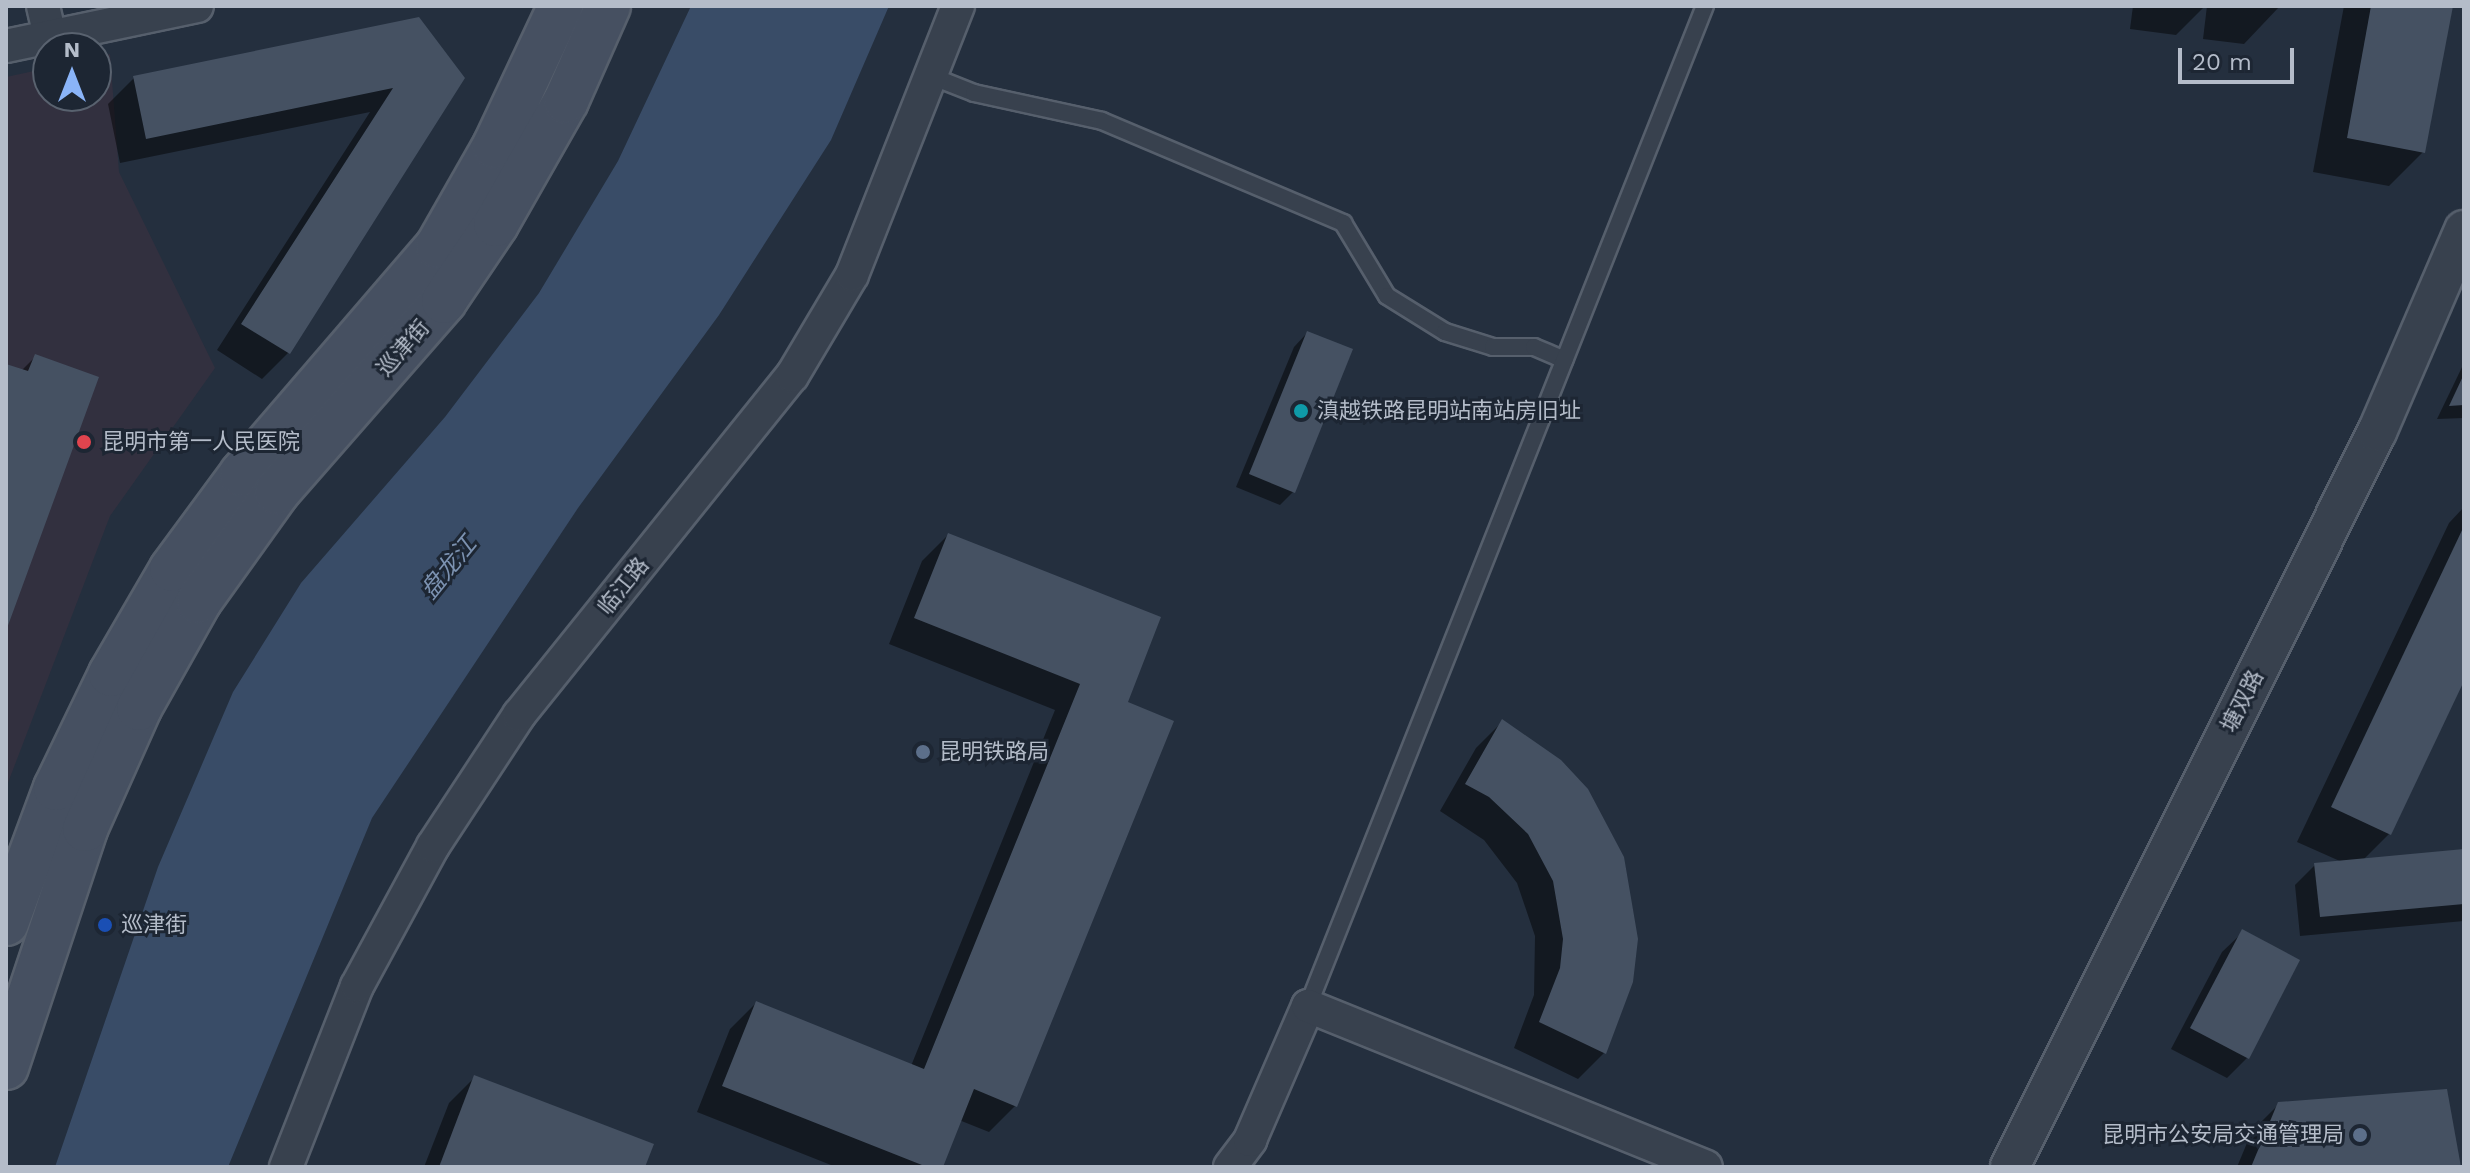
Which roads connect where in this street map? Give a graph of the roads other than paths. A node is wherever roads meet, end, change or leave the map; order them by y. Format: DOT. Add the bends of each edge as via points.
graph roads {
  1 [pos="197,6"];
  2 [pos="561,6"];
  3 [pos="608,6"];
  4 [pos="958,6"];
  5 [pos="1705,6"];
  6 [pos="47,21"];
  7 [pos="6,46"];
  8 [pos="931,76"];
  9 [pos="2464,230"];
  10 [pos="1564,360"];
  11 [pos="6,923"];
  12 [pos="1308,1006"];
  13 [pos="6,1067"];
  14 [pos="286,1167"];
  15 [pos="1230,1167"];
  16 [pos="1706,1167"];
  17 [pos="2010,1167"];
  1 -- 6 [label="street"];
  2 -- 11 [label="main road, 巡津街" via="495,146 438,246 242,474 172,569 111,674 56,788"];
  3 -- 13 [label="main road, 巡津街" via="566,101 496,224 444,301 277,492 199,601 139,708 85,829"];
  4 -- 8 [label="street, 临江路"];
  5 -- 10 [label="lane"];
  6 -- 7 [label="street"];
  8 -- 10 [label="lane" via="974,93 1102,121 1343,223 1387,296 1445,332 1493,347 1534,347"];
  8 -- 14 [label="street, 临江路" via="852,275 792,376 519,715 433,846 357,986"];
  9 -- 17 [label="street, 塘双路" via="2377,432"];
  10 -- 12 [label="lane"];
  12 -- 15 [label="street" via="1250,1140"];
  12 -- 16 [label="street"];
}
